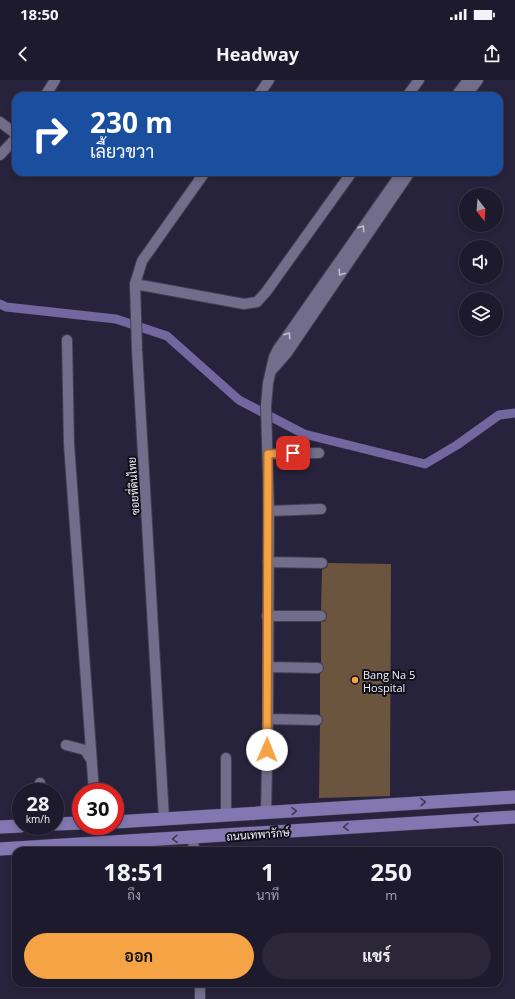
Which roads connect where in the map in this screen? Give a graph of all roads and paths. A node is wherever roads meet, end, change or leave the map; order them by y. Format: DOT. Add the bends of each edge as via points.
graph roads {
  1 [pos="55,80"];
  2 [pos="269,80"];
  3 [pos="420,80"];
  4 [pos="468,80"];
  5 [pos="478,80"];
  6 [pos="47,92"];
  7 [pos="261,92"];
  8 [pos="410,92"];
  9 [pos="459,92"];
  10 [pos="469,92"];
  11 [pos="0,122"];
  12 [pos="12,131"];
  13 [pos="12,142"];
  14 [pos="0,155"];
  15 [pos="201,176"];
  16 [pos="349,176"];
  17 [pos="399,176"];
  18 [pos="407,176"];
  19 [pos="135,284"];
  20 [pos="316,302"];
  21 [pos="67,340"];
  22 [pos="319,453"];
  23 [pos="268,454"];
  24 [pos="322,509"];
  25 [pos="269,511"];
  26 [pos="268,562"];
  27 [pos="322,563"];
  28 [pos="267,616"];
  29 [pos="321,616"];
  30 [pos="268,668"];
  31 [pos="318,668"];
  32 [pos="268,719"];
  33 [pos="317,720"];
  34 [pos="66,746"];
  35 [pos="226,758"];
  36 [pos="92,762"];
  37 [pos="93,783"];
  38 [pos="515,797"];
  39 [pos="266,812"];
  40 [pos="226,815"];
  41 [pos="515,817"];
  42 [pos="164,819"];
  43 [pos="124,821"];
  44 [pos="12,826"];
  45 [pos="0,827"];
  46 [pos="193,838"];
  47 [pos="115,847"];
  48 [pos="194,847"];
  49 [pos="0,849"];
  50 [pos="12,849"];
  51 [pos="200,987"];
  52 [pos="200,999"];
  1 -- 6 [label="street"];
  2 -- 7 [label="street"];
  3 -- 8 [label="street"];
  4 -- 9 [label="street"];
  5 -- 10 [label="street"];
  11 -- 12 [label="street"];
  13 -- 14 [label="street"];
  15 -- 19 [label="street, ซอยที่ดินไทย" via="142,261"];
  16 -- 19 [label="street" via="257,302 244,304"];
  20 -- 17 [label="street, one-way"];
  18 -- 20 [label="street, one-way"];
  19 -- 42 [label="street, ซอยที่ดินไทย"];
  20 -- 23 [label="street" via="287,354 272,370 268,382"];
  21 -- 36 [label="street" via="69,444"];
  22 -- 23 [label="street"];
  23 -- 25 [label="street"];
  24 -- 25 [label="street"];
  25 -- 26 [label="street"];
  26 -- 27 [label="street"];
  26 -- 28 [label="street"];
  28 -- 29 [label="street"];
  28 -- 30 [label="street"];
  30 -- 31 [label="street"];
  30 -- 32 [label="street"];
  32 -- 33 [label="street"];
  32 -- 39 [label="street"];
  34 -- 36 [label="street" via="85,750"];
  35 -- 40 [label="street"];
  36 -- 37 [label="street"];
  39 -- 38 [label="main road, ถนนเทพารักษ์, one-way"];
  39 -- 40 [label="main road, ถนนเทพารักษ์"];
  40 -- 42 [label="main road, ถนนเทพารักษ์"];
  41 -- 46 [label="main road, ถนนเทพารักษ์, one-way"];
  42 -- 43 [label="main road, ถนนเทพารักษ์"];
  44 -- 45 [label="main road"];
  46 -- 47 [label="main road, ถนนเทพารักษ์, one-way"];
  46 -- 48 [label="street"];
  49 -- 50 [label="main road, ถนนเทพารักษ์"];
  51 -- 52 [label="street"];
}
